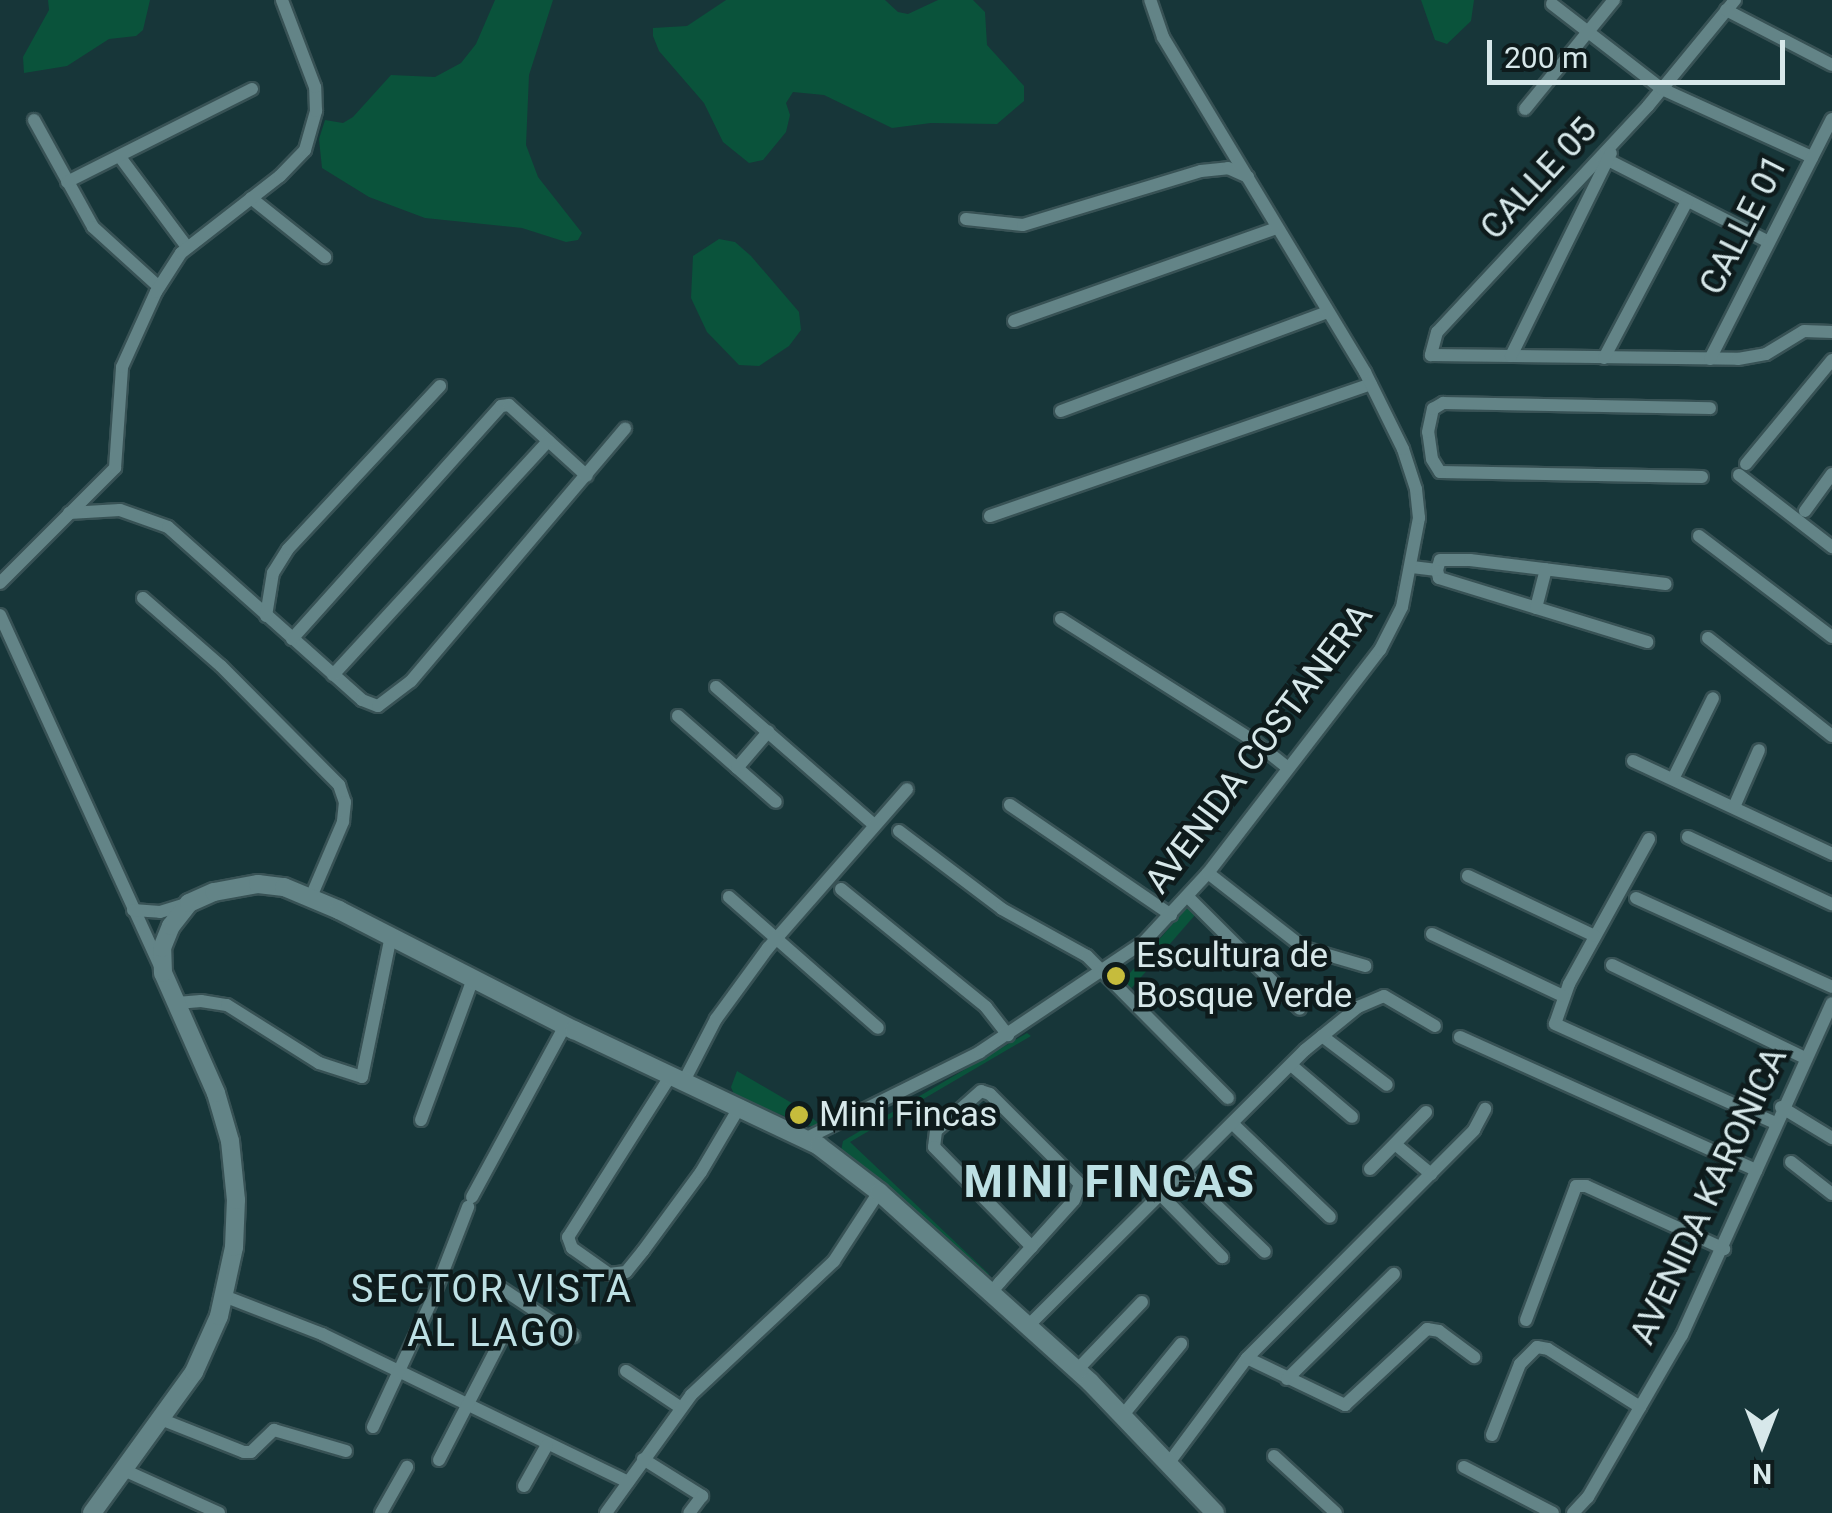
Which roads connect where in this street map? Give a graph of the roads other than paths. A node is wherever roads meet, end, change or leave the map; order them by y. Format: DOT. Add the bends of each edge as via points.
graph roads {
  1 [pos="282,0"];
  2 [pos="1150,0"];
  3 [pos="1614,0"];
  4 [pos="1552,4"];
  5 [pos="1730,5"];
  6 [pos="1588,32"];
  7 [pos="1832,65"];
  8 [pos="252,89"];
  9 [pos="1662,89"];
  10 [pos="1525,109"];
  11 [pos="1832,118"];
  12 [pos="34,120"];
  13 [pos="120,157"];
  14 [pos="1812,157"];
  15 [pos="1604,158"];
  16 [pos="1248,177"];
  17 [pos="67,182"];
  18 [pos="251,198"];
  19 [pos="1687,200"];
  20 [pos="966,219"];
  21 [pos="1277,228"];
  22 [pos="1769,242"];
  23 [pos="187,246"];
  24 [pos="325,256"];
  25 [pos="159,287"];
  26 [pos="1328,312"];
  27 [pos="1014,321"];
  28 [pos="1832,332"];
  29 [pos="1511,356"];
  30 [pos="1604,358"];
  31 [pos="1710,360"];
  32 [pos="1832,360"];
  33 [pos="1371,384"];
  34 [pos="440,386"];
  35 [pos="1710,408"];
  36 [pos="1061,410"];
  37 [pos="625,429"];
  38 [pos="1429,439"];
  39 [pos="548,441"];
  40 [pos="1403,450"];
  41 [pos="1832,474"];
  42 [pos="586,476"];
  43 [pos="1702,476"];
  44 [pos="1805,511"];
  45 [pos="69,513"];
  46 [pos="990,516"];
  47 [pos="1699,536"];
  48 [pos="1832,547"];
  49 [pos="1412,566"];
  50 [pos="1546,569"];
  51 [pos="1437,570"];
  52 [pos="0,584"];
  53 [pos="1666,584"];
  54 [pos="143,598"];
  55 [pos="1536,608"];
  56 [pos="0,615"];
  57 [pos="266,616"];
  58 [pos="1061,619"];
  59 [pos="1832,637"];
  60 [pos="1708,638"];
  61 [pos="292,639"];
  62 [pos="1646,642"];
  63 [pos="333,675"];
  64 [pos="716,686"];
  65 [pos="1713,698"];
  66 [pos="678,716"];
  67 [pos="768,732"];
  68 [pos="1832,736"];
  69 [pos="1759,750"];
  70 [pos="1633,761"];
  71 [pos="737,768"];
  72 [pos="1288,768"];
  73 [pos="1673,779"];
  74 [pos="906,789"];
  75 [pos="776,802"];
  76 [pos="1010,805"];
  77 [pos="1734,807"];
  78 [pos="874,826"];
  79 [pos="899,830"];
  80 [pos="1688,836"];
  81 [pos="1648,839"];
  82 [pos="1832,854"];
  83 [pos="1208,873"];
  84 [pos="1468,876"];
  85 [pos="841,889"];
  86 [pos="311,897"];
  87 [pos="729,897"];
  88 [pos="1188,897"];
  89 [pos="1636,898"];
  90 [pos="190,904"];
  91 [pos="1832,904"];
  92 [pos="133,910"];
  93 [pos="1171,915"];
  94 [pos="1432,934"];
  95 [pos="391,936"];
  96 [pos="1595,936"];
  97 [pos="776,940"];
  98 [pos="1612,965"];
  99 [pos="1365,966"];
  100 [pos="163,973"];
  101 [pos="1102,973"];
  102 [pos="473,980"];
  103 [pos="1830,982"];
  104 [pos="1564,996"];
  105 [pos="176,1003"];
  106 [pos="1832,1003"];
  107 [pos="1300,1009"];
  108 [pos="566,1026"];
  109 [pos="1435,1026"];
  110 [pos="878,1028"];
  111 [pos="1008,1035"];
  112 [pos="1322,1036"];
  113 [pos="1460,1036"];
  114 [pos="1805,1058"];
  115 [pos="1291,1065"];
  116 [pos="678,1078"];
  117 [pos="1387,1086"];
  118 [pos="1228,1098"];
  119 [pos="740,1106"];
  120 [pos="1485,1108"];
  121 [pos="1782,1108"];
  122 [pos="1426,1112"];
  123 [pos="1352,1117"];
  124 [pos="421,1120"];
  125 [pos="1775,1123"];
  126 [pos="1233,1124"];
  127 [pos="807,1138"];
  128 [pos="1832,1138"];
  129 [pos="1395,1144"];
  130 [pos="1791,1162"];
  131 [pos="1370,1169"];
  132 [pos="1756,1170"];
  133 [pos="1184,1174"];
  134 [pos="1431,1174"];
  135 [pos="879,1192"];
  136 [pos="1832,1194"];
  137 [pos="1162,1196"];
  138 [pos="1330,1216"];
  139 [pos="1032,1247"];
  140 [pos="1724,1248"];
  141 [pos="1265,1252"];
  142 [pos="1222,1257"];
  143 [pos="1394,1274"];
  144 [pos="501,1288"];
  145 [pos="991,1292"];
  146 [pos="224,1296"];
  147 [pos="1142,1302"];
  148 [pos="1526,1320"];
  149 [pos="1028,1326"];
  150 [pos="506,1330"];
  151 [pos="573,1336"];
  152 [pos="1182,1344"];
  153 [pos="1474,1357"];
  154 [pos="1247,1358"];
  155 [pos="399,1370"];
  156 [pos="626,1370"];
  157 [pos="1077,1370"];
  158 [pos="1287,1379"];
  159 [pos="467,1406"];
  160 [pos="1640,1407"];
  161 [pos="680,1408"];
  162 [pos="1123,1415"];
  163 [pos="163,1420"];
  164 [pos="372,1427"];
  165 [pos="1492,1435"];
  166 [pos="547,1445"];
  167 [pos="346,1451"];
  168 [pos="1274,1456"];
  169 [pos="643,1459"];
  170 [pos="439,1460"];
  171 [pos="1168,1464"];
  172 [pos="407,1466"];
  173 [pos="1464,1467"];
  174 [pos="126,1470"];
  175 [pos="628,1482"];
  176 [pos="524,1486"];
  177 [pos="92,1513"];
  178 [pos="219,1513"];
  179 [pos="380,1513"];
  180 [pos="606,1513"];
  181 [pos="689,1513"];
  182 [pos="1215,1513"];
  183 [pos="1336,1513"];
  184 [pos="1553,1513"];
  185 [pos="1573,1513"];
  1 -- 18 [label="street" via="316,86 316,111 298,160"];
  2 -- 16 [label="street, AVENIDA COSTANERA" via="1162,37"];
  3 -- 6 [label="street"];
  4 -- 6 [label="street"];
  5 -- 7 [label="street"];
  5 -- 9 [label="street, CALLE 05"];
  6 -- 9 [label="street"];
  6 -- 10 [label="street"];
  8 -- 13 [label="street"];
  9 -- 14 [label="street"];
  9 -- 15 [label="street, CALLE 05"];
  11 -- 14 [label="street, CALLE 01"];
  12 -- 17 [label="street"];
  13 -- 17 [label="street"];
  13 -- 23 [label="street"];
  14 -- 22 [label="street, CALLE 01"];
  15 -- 19 [label="street"];
  15 -- 29 [label="street"];
  15 -- 29 [label="street, CALLE 05" via="1437,332 1431,355"];
  16 -- 20 [label="street" via="1228,168 1201,171 1023,224"];
  16 -- 21 [label="street, AVENIDA COSTANERA"];
  17 -- 25 [label="street" via="93,228"];
  18 -- 23 [label="street"];
  18 -- 24 [label="street"];
  19 -- 22 [label="street"];
  19 -- 30 [label="street"];
  21 -- 26 [label="street, AVENIDA COSTANERA"];
  21 -- 27 [label="street"];
  22 -- 31 [label="street, CALLE 01"];
  23 -- 25 [label="street"];
  25 -- 45 [label="street" via="122,368 115,468"];
  26 -- 33 [label="street, AVENIDA COSTANERA"];
  26 -- 36 [label="street"];
  28 -- 31 [label="street" via="1804,331 1750,358"];
  29 -- 30 [label="street"];
  30 -- 31 [label="street"];
  32 -- 48 [label="street" via="1742,470"];
  33 -- 40 [label="street, AVENIDA COSTANERA"];
  33 -- 46 [label="street"];
  34 -- 57 [label="street" via="288,549 273,573"];
  35 -- 38 [label="street" via="1443,403 1433,410"];
  37 -- 42 [label="street"];
  38 -- 40 [label="street"];
  38 -- 43 [label="street" via="1440,472"];
  39 -- 42 [label="street"];
  39 -- 61 [label="street" via="510,406 501,406"];
  39 -- 63 [label="street"];
  40 -- 49 [label="street, AVENIDA COSTANERA" via="1418,502"];
  41 -- 44 [label="street"];
  42 -- 63 [label="street" via="390,700 369,704"];
  45 -- 52 [label="street"];
  45 -- 57 [label="street" via="120,510 152,518"];
  47 -- 59 [label="street"];
  49 -- 51 [label="street"];
  49 -- 72 [label="street, AVENIDA COSTANERA" via="1389,637"];
  50 -- 51 [label="street" via="1444,559"];
  50 -- 53 [label="street"];
  50 -- 55 [label="street"];
  51 -- 55 [label="street" via="1439,578"];
  54 -- 86 [label="street" via="339,785 342,822"];
  55 -- 62 [label="street"];
  56 -- 92 [label="street"];
  57 -- 61 [label="street"];
  58 -- 72 [label="street"];
  60 -- 68 [label="street"];
  61 -- 63 [label="street"];
  64 -- 67 [label="street"];
  65 -- 73 [label="street"];
  66 -- 71 [label="street"];
  67 -- 71 [label="street"];
  67 -- 78 [label="street"];
  69 -- 77 [label="street"];
  70 -- 73 [label="street"];
  71 -- 75 [label="street"];
  72 -- 83 [label="street, AVENIDA COSTANERA"];
  73 -- 77 [label="street"];
  74 -- 78 [label="street"];
  76 -- 93 [label="street"];
  77 -- 82 [label="street"];
  78 -- 97 [label="street"];
  79 -- 101 [label="street" via="1002,909 1078,950"];
  80 -- 91 [label="street"];
  81 -- 96 [label="street"];
  83 -- 88 [label="street, AVENIDA COSTANERA"];
  83 -- 99 [label="street" via="1304,948"];
  84 -- 96 [label="street"];
  85 -- 111 [label="street" via="986,1007"];
  86 -- 90 [label="street" via="258,884"];
  86 -- 95 [label="street"];
  87 -- 97 [label="street"];
  88 -- 93 [label="street, AVENIDA COSTANERA"];
  88 -- 107 [label="street"];
  89 -- 103 [label="street"];
  90 -- 92 [label="street"];
  90 -- 100 [label="street" via="164,940"];
  92 -- 100 [label="street"];
  93 -- 101 [label="street, AVENIDA COSTANERA"];
  94 -- 104 [label="street"];
  95 -- 102 [label="street"];
  95 -- 105 [label="street" via="362,1077 306,1056 227,1005"];
  96 -- 104 [label="street"];
  97 -- 110 [label="street"];
  97 -- 116 [label="street"];
  98 -- 114 [label="street"];
  100 -- 105 [label="street"];
  101 -- 111 [label="street, AVENIDA COSTANERA"];
  101 -- 118 [label="street"];
  102 -- 108 [label="street"];
  102 -- 124 [label="street"];
  104 -- 125 [label="street" via="1557,1026"];
  105 -- 146 [label="street" via="216,1093 232,1154 236,1231"];
  106 -- 114 [label="street, AVENIDA KARONICA"];
  108 -- 116 [label="street"];
  108 -- 155 [label="street" via="470,1202"];
  109 -- 112 [label="street" via="1377,996"];
  111 -- 127 [label="street, AVENIDA COSTANERA"];
  112 -- 115 [label="street"];
  112 -- 117 [label="street"];
  113 -- 132 [label="street"];
  114 -- 121 [label="street, AVENIDA KARONICA"];
  115 -- 123 [label="street"];
  115 -- 126 [label="street"];
  116 -- 119 [label="street"];
  116 -- 119 [label="street" via="568,1237 572,1248 609,1274 626,1272 644,1251"];
  119 -- 127 [label="street"];
  120 -- 134 [label="street" via="1474,1130"];
  121 -- 125 [label="street, AVENIDA KARONICA"];
  121 -- 128 [label="street"];
  122 -- 129 [label="street"];
  125 -- 132 [label="street, AVENIDA KARONICA"];
  126 -- 133 [label="street"];
  126 -- 138 [label="street"];
  127 -- 135 [label="street"];
  129 -- 131 [label="street"];
  129 -- 134 [label="street"];
  130 -- 136 [label="street"];
  132 -- 140 [label="street, AVENIDA KARONICA"];
  133 -- 137 [label="street"];
  133 -- 141 [label="street"];
  134 -- 154 [label="street"];
  135 -- 145 [label="street"];
  135 -- 161 [label="street" via="834,1261"];
  137 -- 142 [label="street"];
  137 -- 149 [label="street"];
  139 -- 139 [label="street" via="1080,1184 981,1090 936,1131 934,1147"];
  139 -- 145 [label="street"];
  140 -- 148 [label="street" via="1576,1186"];
  140 -- 160 [label="street, AVENIDA KARONICA"];
  143 -- 158 [label="street"];
  144 -- 151 [label="street"];
  145 -- 149 [label="street"];
  146 -- 155 [label="street"];
  146 -- 163 [label="street" via="200,1360"];
  147 -- 157 [label="street"];
  149 -- 157 [label="street"];
  150 -- 159 [label="street"];
  152 -- 162 [label="street"];
  153 -- 158 [label="street" via="1439,1330 1427,1329 1345,1405"];
  154 -- 158 [label="street"];
  154 -- 171 [label="street"];
  155 -- 159 [label="street"];
  155 -- 164 [label="street"];
  156 -- 161 [label="street"];
  157 -- 162 [label="street"];
  159 -- 166 [label="street"];
  159 -- 170 [label="street"];
  160 -- 165 [label="street" via="1536,1346 1520,1364"];
  160 -- 185 [label="street, AVENIDA KARONICA"];
  161 -- 169 [label="street"];
  162 -- 171 [label="street"];
  163 -- 167 [label="street" via="244,1452 274,1430"];
  163 -- 174 [label="street"];
  166 -- 175 [label="street"];
  166 -- 176 [label="street"];
  168 -- 183 [label="street"];
  169 -- 175 [label="street"];
  169 -- 181 [label="street" via="702,1496"];
  171 -- 182 [label="street"];
  172 -- 179 [label="street"];
  173 -- 184 [label="street"];
  174 -- 177 [label="street"];
  174 -- 178 [label="street"];
  175 -- 180 [label="street"];
}
